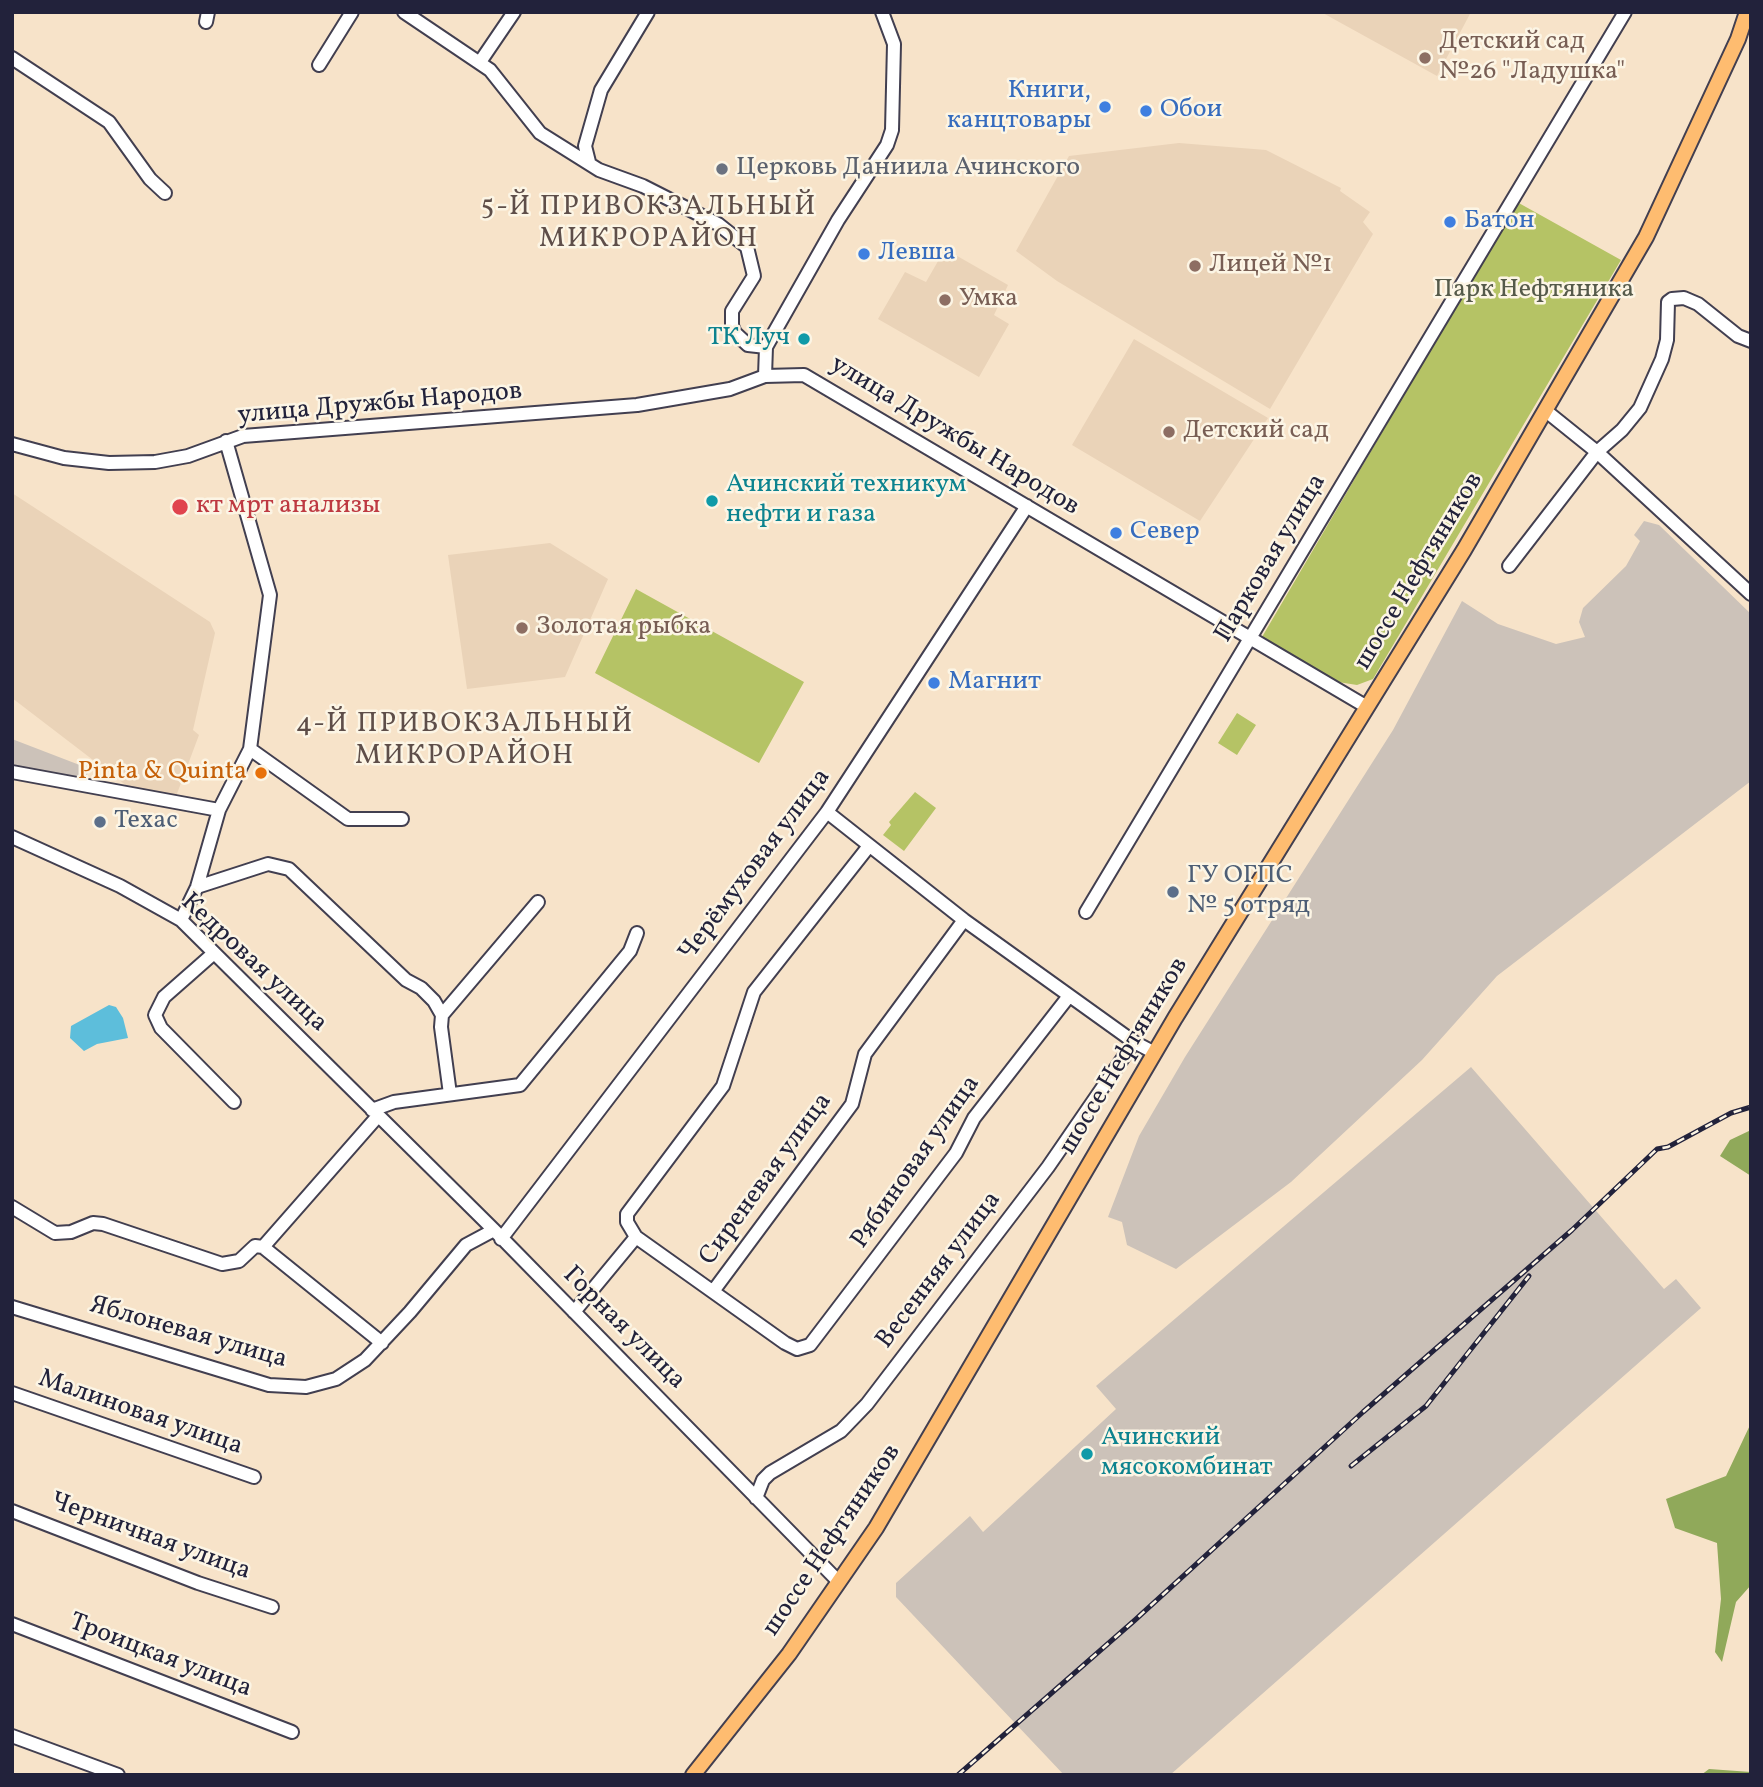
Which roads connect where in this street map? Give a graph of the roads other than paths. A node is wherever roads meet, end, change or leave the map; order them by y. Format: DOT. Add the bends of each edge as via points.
graph roads {
  1 [pos="352,12"];
  2 [pos="404,12"];
  3 [pos="514,12"];
  4 [pos="648,12"];
  5 [pos="882,12"];
  6 [pos="1625,12"];
  7 [pos="1749,12"];
  8 [pos="12,58"];
  9 [pos="480,62"];
  10 [pos="319,65"];
  11 [pos="589,162"];
  12 [pos="165,193"];
  13 [pos="1751,341"];
  14 [pos="765,348"];
  15 [pos="765,376"];
  16 [pos="1546,411"];
  17 [pos="226,442"];
  18 [pos="12,444"];
  19 [pos="1597,452"];
  20 [pos="1027,506"];
  21 [pos="1509,566"];
  22 [pos="1751,594"];
  23 [pos="1251,638"];
  24 [pos="1367,707"];
  25 [pos="250,749"];
  26 [pos="12,772"];
  27 [pos="219,810"];
  28 [pos="827,813"];
  29 [pos="402,820"];
  30 [pos="12,837"];
  31 [pos="869,846"];
  32 [pos="197,887"];
  33 [pos="538,902"];
  34 [pos="1086,912"];
  35 [pos="181,920"];
  36 [pos="964,920"];
  37 [pos="637,933"];
  38 [pos="214,953"];
  39 [pos="1069,996"];
  40 [pos="442,1015"];
  41 [pos="1134,1042"];
  42 [pos="1155,1053"];
  43 [pos="450,1094"];
  44 [pos="234,1102"];
  45 [pos="375,1113"];
  46 [pos="12,1207"];
  47 [pos="497,1234"];
  48 [pos="636,1237"];
  49 [pos="262,1247"];
  50 [pos="714,1290"];
  51 [pos="12,1307"];
  52 [pos="575,1312"];
  53 [pos="382,1343"];
  54 [pos="12,1393"];
  55 [pos="254,1477"];
  56 [pos="757,1498"];
  57 [pos="12,1511"];
  58 [pos="839,1582"];
  59 [pos="272,1607"];
  60 [pos="12,1624"];
  61 [pos="292,1732"];
  62 [pos="12,1736"];
  63 [pos="118,1775"];
  64 [pos="693,1775"];
  1 -- 10 [label="street"];
  2 -- 9 [label="street"];
  3 -- 9 [label="street"];
  4 -- 11 [label="street" via="601,90 585,146"];
  5 -- 14 [label="street" via="892,32 896,69 894,119 887,145"];
  6 -- 23 [label="street, Парковая улица"];
  7 -- 16 [label="main road, шоссе Нефтяников" via="1646,237"];
  8 -- 12 [label="street" via="109,122"];
  9 -- 11 [label="street" via="540,133"];
  11 -- 14 [label="street" via="718,224 747,247 754,276 732,311 732,326 748,345"];
  13 -- 19 [label="street" via="1698,304 1672,299 1656,377 1640,408"];
  14 -- 15 [label="street"];
  15 -- 17 [label="street, улица Дружбы Народов" via="730,389 637,405 243,436"];
  15 -- 20 [label="street, улица Дружбы Народов" via="794,374 813,379"];
  16 -- 19 [label="street"];
  16 -- 24 [label="main road, шоссе Нефтяников"];
  17 -- 18 [label="street, улица Дружбы Народов" via="188,456 134,463 64,458"];
  17 -- 25 [label="street" via="270,595"];
  19 -- 21 [label="street"];
  19 -- 22 [label="street"];
  20 -- 23 [label="street, улица Дружбы Народов"];
  20 -- 28 [label="street, Черёмуховая улица"];
  23 -- 24 [label="street, улица Дружбы Народов"];
  23 -- 34 [label="street, Парковая улица"];
  24 -- 42 [label="main road, шоссе Нефтяников"];
  25 -- 27 [label="street"];
  25 -- 29 [label="street" via="348,819"];
  26 -- 27 [label="street"];
  27 -- 32 [label="street"];
  28 -- 31 [label="street"];
  28 -- 47 [label="street, Черёмуховая улица"];
  30 -- 35 [label="street, Кедровая улица" via="120,886"];
  31 -- 36 [label="street"];
  31 -- 48 [label="street" via="754,992 723,1086 630,1208 627,1222"];
  32 -- 35 [label="street"];
  32 -- 40 [label="street" via="274,864 289,869 406,980 421,988"];
  33 -- 40 [label="street"];
  35 -- 38 [label="street, Кедровая улица"];
  36 -- 39 [label="street"];
  36 -- 50 [label="street, Сиреневая улица" via="865,1054 852,1104"];
  37 -- 43 [label="street" via="630,951 526,1080 514,1088"];
  38 -- 44 [label="street" via="164,997 155,1015 161,1028"];
  38 -- 45 [label="street, Кедровая улица"];
  39 -- 41 [label="street"];
  39 -- 50 [label="street, Рябиновая улица" via="974,1118 956,1153 810,1345 797,1349"];
  40 -- 43 [label="street"];
  41 -- 42 [label="street"];
  41 -- 56 [label="street, Весенняя улица" via="1048,1167 860,1413 841,1431 770,1473"];
  42 -- 58 [label="main road, шоссе Нефтяников" via="927,1444"];
  43 -- 45 [label="street" via="394,1102"];
  45 -- 47 [label="street, Горная улица"];
  45 -- 49 [label="street"];
  46 -- 49 [label="street" via="55,1233 103,1224 222,1264 239,1261 255,1246"];
  47 -- 52 [label="street, Горная улица"];
  47 -- 53 [label="street, Черёмуховая улица" via="466,1245"];
  48 -- 50 [label="street"];
  48 -- 52 [label="street"];
  49 -- 53 [label="street"];
  51 -- 53 [label="street, Яблоневая улица" via="284,1388 336,1379"];
  52 -- 56 [label="street, Горная улица"];
  54 -- 55 [label="street, Малиновая улица"];
  56 -- 58 [label="street, Горная улица"];
  57 -- 59 [label="street, Черничная улица"];
  58 -- 64 [label="main road, шоссе Нефтяников" via="789,1654"];
  60 -- 61 [label="street, Троицкая улица"];
  62 -- 63 [label="street"];
}
